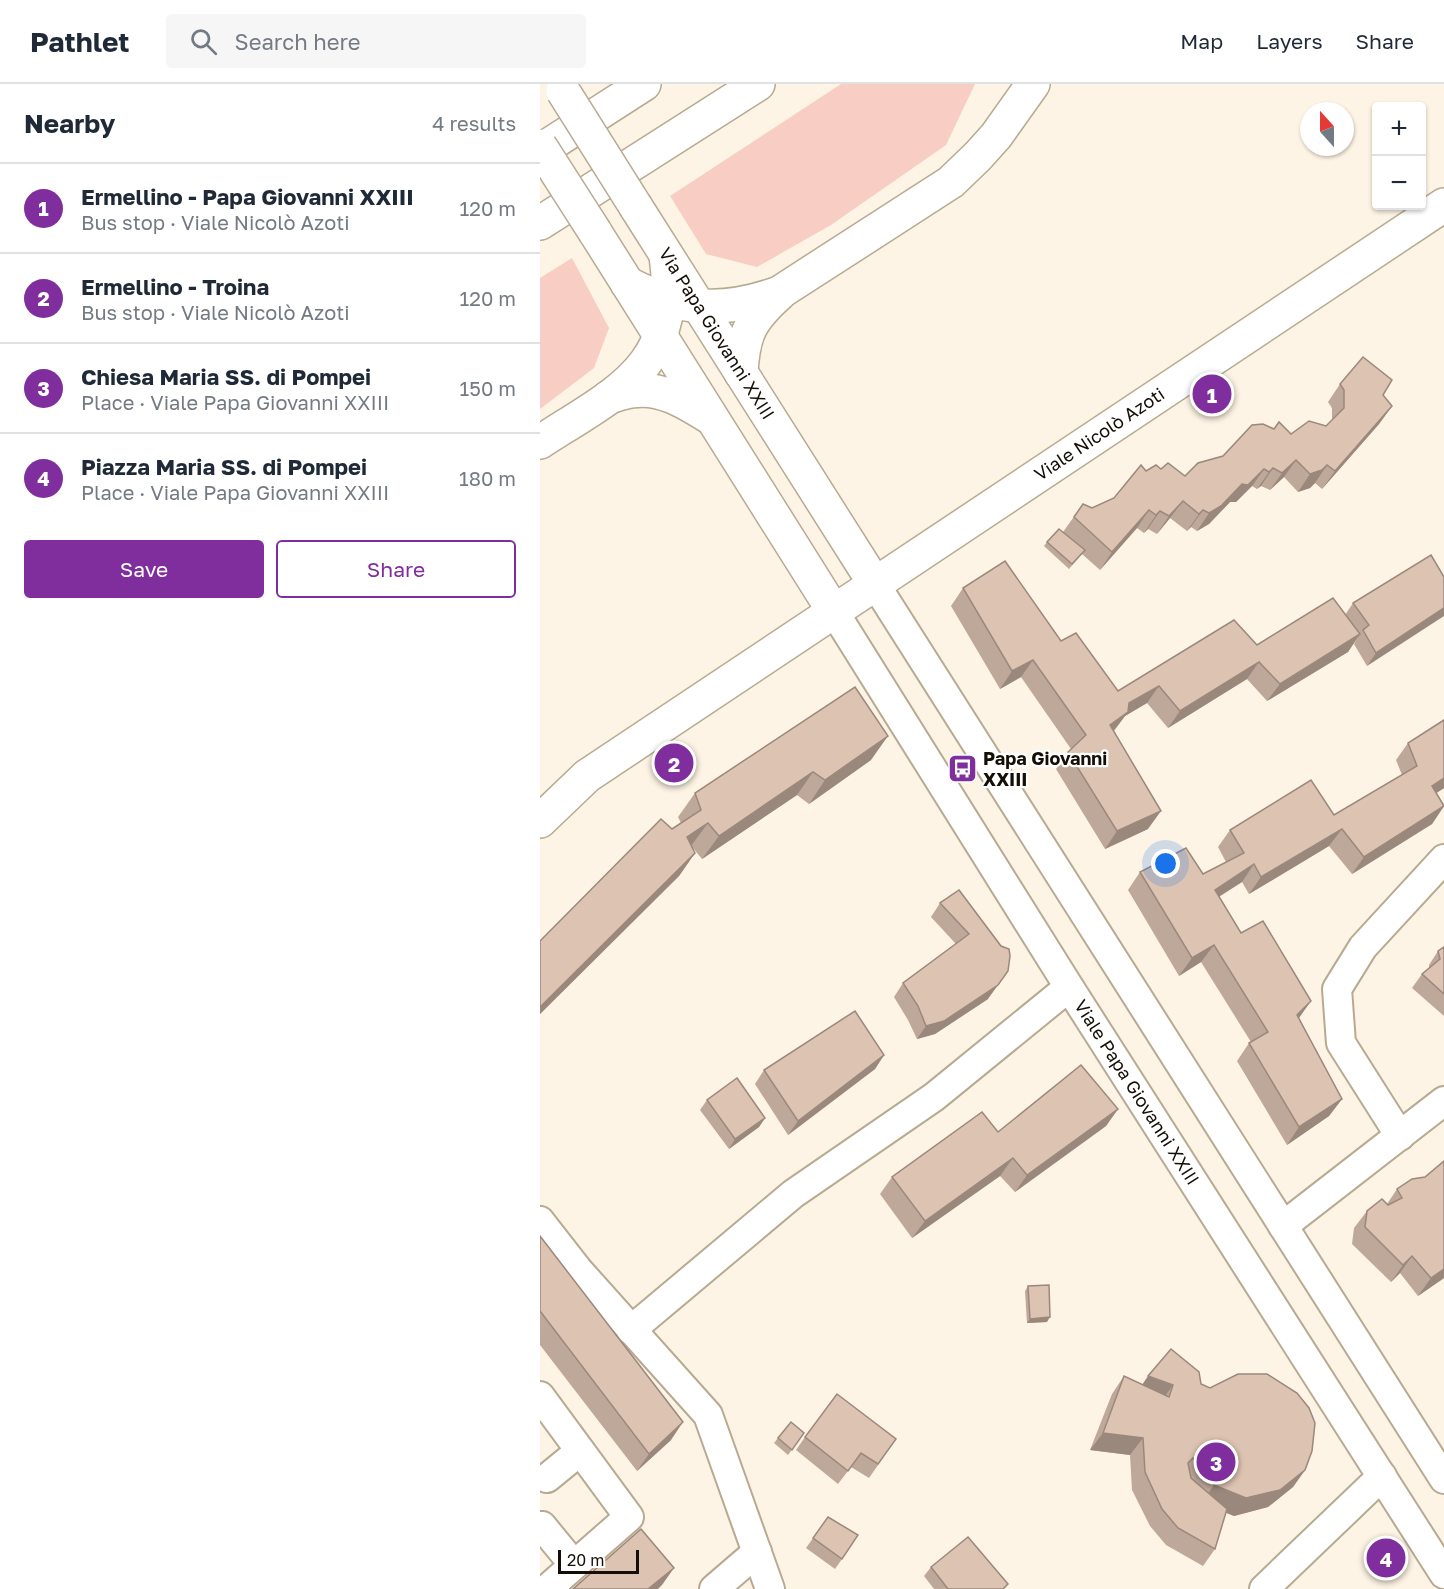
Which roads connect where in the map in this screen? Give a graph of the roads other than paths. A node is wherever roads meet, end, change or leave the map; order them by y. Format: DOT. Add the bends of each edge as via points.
graph roads {
  1 [pos="644,84"];
  2 [pos="758,84"];
  3 [pos="1034,84"];
  4 [pos="561,88"];
  5 [pos="540,148"];
  6 [pos="1444,204"];
  7 [pos="540,223"];
  8 [pos="627,283"];
  9 [pos="779,293"];
  10 [pos="684,304"];
  11 [pos="660,337"];
  12 [pos="741,373"];
  13 [pos="609,397"];
  14 [pos="711,418"];
  15 [pos="540,442"];
  16 [pos="875,584"];
  17 [pos="833,610"];
  18 [pos="540,821"];
  19 [pos="1444,859"];
  20 [pos="1069,987"];
  21 [pos="1444,1101"];
  22 [pos="1400,1136"];
  23 [pos="540,1221"];
  24 [pos="1283,1226"];
  25 [pos="631,1330"];
  26 [pos="540,1396"];
  27 [pos="580,1451"];
  28 [pos="1382,1476"];
  29 [pos="542,1478"];
  30 [pos="1444,1479"];
  31 [pos="541,1525"];
  32 [pos="757,1552"];
  33 [pos="574,1565"];
  34 [pos="1444,1574"];
  35 [pos="547,1589"];
  36 [pos="714,1589"];
  37 [pos="770,1589"];
  38 [pos="1264,1589"];
  1 -- 5 [label="street"];
  2 -- 7 [label="street"];
  3 -- 9 [label="street" via="996,136 951,182"];
  4 -- 10 [label="street, Via Papa Giovanni XXIII, bridge" via="666,255 669,280"];
  5 -- 8 [label="street, bridge"];
  6 -- 16 [label="street, Viale Nicolò Azoti"];
  8 -- 10 [label="street"];
  8 -- 11 [label="street"];
  9 -- 10 [label="street" via="733,306"];
  9 -- 12 [label="street" via="748,329"];
  10 -- 11 [label="street"];
  10 -- 12 [label="street, Via Papa Giovanni XXIII"];
  11 -- 13 [label="street" via="641,370"];
  11 -- 14 [label="street"];
  12 -- 16 [label="street, Via Papa Giovanni XXIII"];
  13 -- 14 [label="street" via="633,390 662,392"];
  13 -- 15 [label="street"];
  14 -- 17 [label="street"];
  16 -- 17 [label="street, Viale Nicolò Azoti"];
  16 -- 24 [label="street"];
  17 -- 18 [label="street" via="587,777"];
  17 -- 20 [label="street, Viale Papa Giovanni XXIII"];
  19 -- 22 [label="street" via="1363,947 1337,989 1341,1043"];
  20 -- 25 [label="street" via="934,1097 793,1194"];
  20 -- 28 [label="street, Viale Papa Giovanni XXIII"];
  21 -- 22 [label="street"];
  22 -- 24 [label="street"];
  23 -- 25 [label="street"];
  24 -- 30 [label="street"];
  25 -- 32 [label="street" via="708,1415"];
  26 -- 27 [label="street"];
  27 -- 29 [label="street"];
  27 -- 33 [label="street" via="629,1517"];
  28 -- 34 [label="street, Viale Papa Giovanni XXIII"];
  28 -- 38 [label="street"];
  31 -- 33 [label="street"];
  32 -- 36 [label="street"];
  32 -- 37 [label="street"];
  33 -- 35 [label="street"];
}
